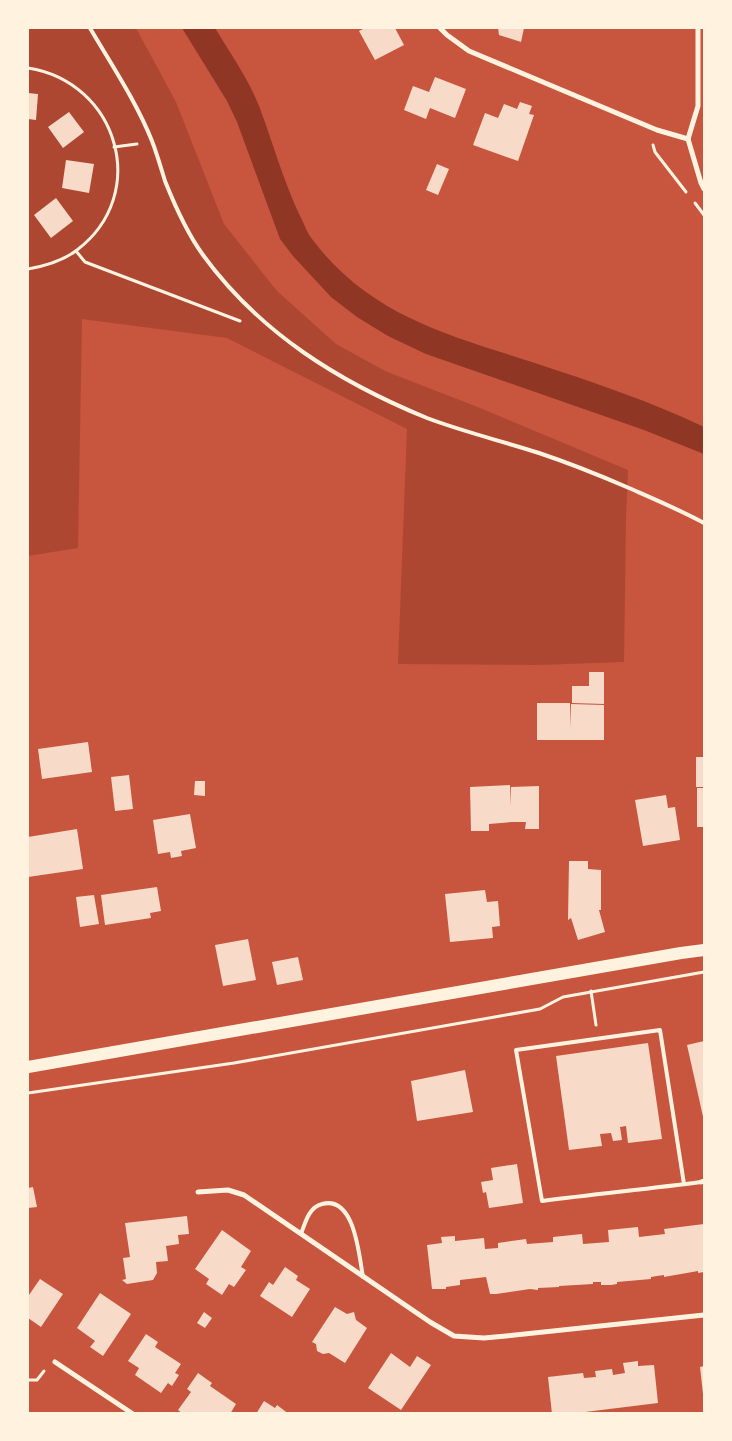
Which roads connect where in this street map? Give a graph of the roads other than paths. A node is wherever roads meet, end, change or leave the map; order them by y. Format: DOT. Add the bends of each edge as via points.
graph roads {
  1 [pos="90,28"];
  2 [pos="440,28"];
  3 [pos="698,28"];
  4 [pos="688,139"];
  5 [pos="704,189"];
  6 [pos="704,523"];
  7 [pos="704,950"];
  8 [pos="28,1067"];
  9 [pos="703,1181"];
  10 [pos="684,1184"];
  11 [pos="198,1192"];
  12 [pos="301,1234"];
  13 [pos="363,1277"];
  14 [pos="704,1315"];
  15 [pos="56,1362"];
  16 [pos="133,1414"];
  1 -- 6 [label="lane" via="135,104 179,213 202,254 225,284 263,322 302,354 357,385 436,421 540,453"];
  2 -- 4 [label="street" via="469,51 656,130"];
  3 -- 4 [label="street" via="698,106"];
  4 -- 5 [label="street"];
  7 -- 8 [label="main road"];
  9 -- 10 [label="lane"];
  10 -- 10 [label="lane" via="542,1201 516,1050 660,1030"];
  11 -- 12 [label="street" via="228,1190 244,1195"];
  12 -- 13 [label="street"];
  12 -- 13 [label="lane" via="310,1212 321,1204 340,1206 354,1230"];
  13 -- 14 [label="street" via="454,1336 469,1338"];
  15 -- 16 [label="street"];
}
